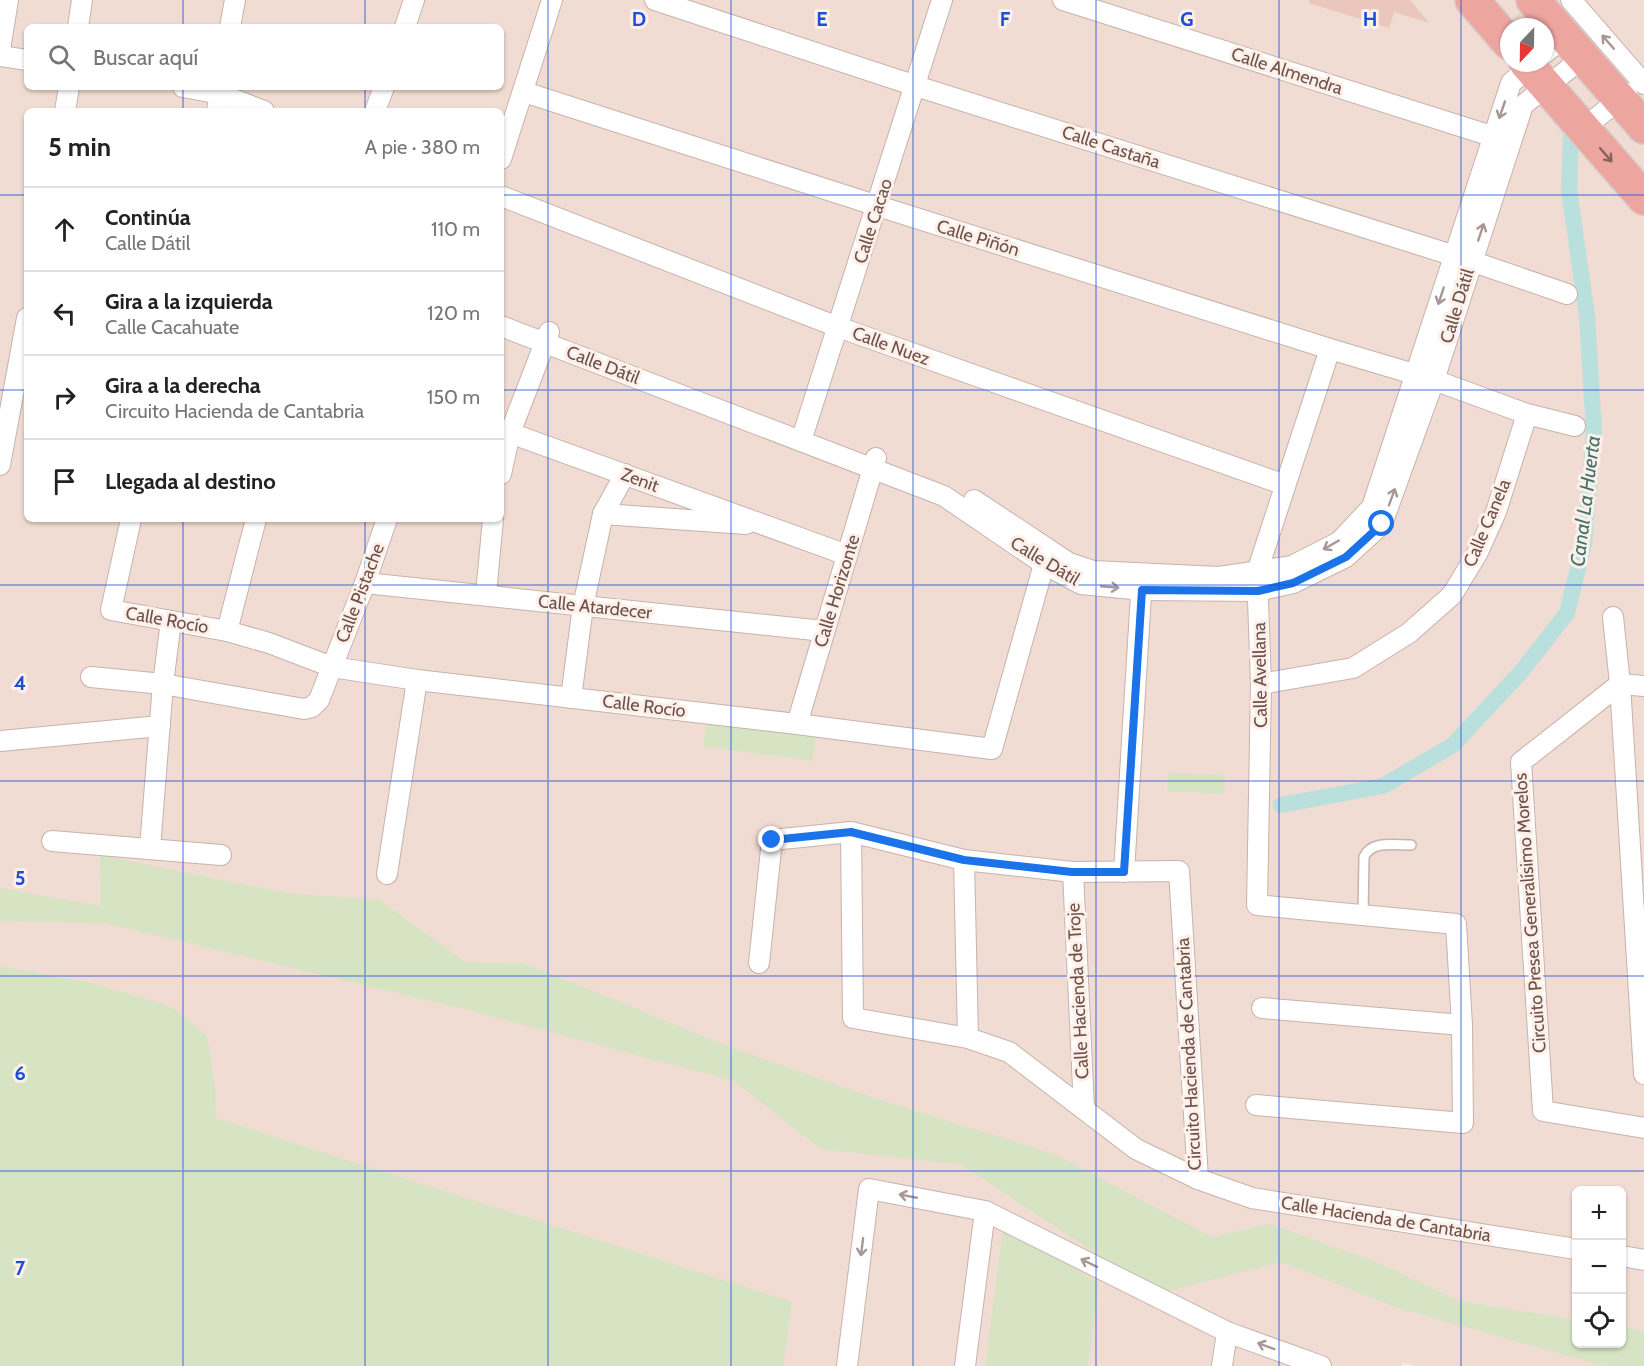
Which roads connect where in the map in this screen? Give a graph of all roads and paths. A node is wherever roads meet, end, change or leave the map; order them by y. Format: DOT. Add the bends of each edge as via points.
graph roads {
  1 [pos="8,0"];
  2 [pos="82,0"];
  3 [pos="235,0"];
  4 [pos="414,0"];
  5 [pos="552,0"];
  6 [pos="655,0"];
  7 [pos="942,0"];
  8 [pos="1063,0"];
  9 [pos="1472,0"];
  10 [pos="1533,0"];
  11 [pos="1571,0"];
  12 [pos="1536,18"];
  13 [pos="78,24"];
  14 [pos="231,24"];
  15 [pos="406,24"];
  16 [pos="1500,24"];
  17 [pos="0,50"];
  18 [pos="0,56"];
  19 [pos="24,60"];
  20 [pos="1554,62"];
  21 [pos="1525,72"];
  22 [pos="1537,72"];
  23 [pos="1550,72"];
  24 [pos="1637,83"];
  25 [pos="915,86"];
  26 [pos="68,90"];
  27 [pos="194,90"];
  28 [pos="383,90"];
  29 [pos="524,92"];
  30 [pos="219,97"];
  31 [pos="66,108"];
  32 [pos="254,108"];
  33 [pos="376,108"];
  34 [pos="1644,127"];
  35 [pos="1584,129"];
  36 [pos="1502,139"];
  37 [pos="504,150"];
  38 [pos="504,197"];
  39 [pos="1644,198"];
  40 [pos="878,206"];
  41 [pos="1462,259"];
  42 [pos="1567,294"];
  43 [pos="504,316"];
  44 [pos="504,327"];
  45 [pos="838,327"];
  46 [pos="24,334"];
  47 [pos="547,337"];
  48 [pos="1330,349"];
  49 [pos="1425,377"];
  50 [pos="1527,414"];
  51 [pos="1575,426"];
  52 [pos="510,433"];
  53 [pos="803,436"];
  54 [pos="504,460"];
  55 [pos="874,463"];
  56 [pos="0,465"];
  57 [pos="625,474"];
  58 [pos="1285,485"];
  59 [pos="603,514"];
  60 [pos="130,522"];
  61 [pos="255,522"];
  62 [pos="386,522"];
  63 [pos="493,522"];
  64 [pos="770,526"];
  65 [pos="847,555"];
  66 [pos="1044,564"];
  67 [pos="1142,582"];
  68 [pos="1257,582"];
  69 [pos="365,583"];
  70 [pos="486,594"];
  71 [pos="583,606"];
  72 [pos="1613,617"];
  73 [pos="171,621"];
  74 [pos="227,631"];
  75 [pos="824,631"];
  76 [pos="332,667"];
  77 [pos="91,677"];
  78 [pos="417,680"];
  79 [pos="163,684"];
  80 [pos="1262,684"];
  81 [pos="1620,684"];
  82 [pos="1644,686"];
  83 [pos="571,698"];
  84 [pos="797,724"];
  85 [pos="160,726"];
  86 [pos="0,741"];
  87 [pos="851,832"];
  88 [pos="52,841"];
  89 [pos="1411,845"];
  90 [pos="150,848"];
  91 [pos="221,855"];
  92 [pos="964,860"];
  93 [pos="1072,872"];
  94 [pos="1124,872"];
  95 [pos="387,874"];
  96 [pos="1363,915"];
  97 [pos="759,963"];
  98 [pos="1262,1008"];
  99 [pos="1462,1025"];
  100 [pos="968,1038"];
  101 [pos="1644,1074"];
  102 [pos="1256,1106"];
  103 [pos="1084,1109"];
  104 [pos="1644,1128"];
  105 [pos="1198,1179"];
  106 [pos="985,1211"];
  107 [pos="1572,1248"];
  108 [pos="1626,1257"];
  109 [pos="1644,1260"];
  110 [pos="1227,1332"];
  111 [pos="848,1366"];
  112 [pos="964,1366"];
  113 [pos="1222,1366"];
  114 [pos="1321,1366"];
  1 -- 17 [label="street"];
  2 -- 13 [label="street"];
  3 -- 14 [label="street"];
  4 -- 15 [label="street"];
  5 -- 29 [label="street"];
  6 -- 25 [label="street, Calle Castaña"];
  7 -- 25 [label="street, Calle Cacao"];
  8 -- 36 [label="street, Calle Almendra"];
  9 -- 16 [label="highway"];
  10 -- 12 [label="highway"];
  24 -- 11 [label="street, one-way"];
  18 -- 19 [label="street"];
  20 -- 24 [label="highway"];
  21 -- 36 [label="street, Calle Dátil, one-way" via="1511,83"];
  22 -- 36 [label="street, Calle Dátil" via="1523,105"];
  23 -- 35 [label="highway"];
  24 -- 34 [label="highway"];
  24 -- 35 [label="street"];
  25 -- 40 [label="street, Calle Cacao"];
  25 -- 41 [label="street, Calle Castaña"];
  26 -- 31 [label="street"];
  27 -- 30 [label="street"];
  28 -- 33 [label="street"];
  29 -- 37 [label="street"];
  29 -- 40 [label="street, Calle Piñón"];
  30 -- 32 [label="street"];
  35 -- 39 [label="highway, one-way"];
  36 -- 41 [label="street, Calle Dátil"];
  38 -- 45 [label="street, Calle Nuez"];
  40 -- 45 [label="street, Calle Cacao"];
  40 -- 48 [label="street, Calle Piñón"];
  41 -- 42 [label="street, Calle Castaña"];
  41 -- 49 [label="street, Calle Dátil"];
  43 -- 47 [label="street, Calle Dátil"];
  44 -- 47 [label="street, Calle Dátil"];
  45 -- 53 [label="street, Calle Cacao"];
  45 -- 58 [label="street, Calle Nuez"];
  46 -- 56 [label="street"];
  47 -- 52 [label="street"];
  47 -- 53 [label="street, Calle Dátil"];
  48 -- 49 [label="street, Calle Piñón"];
  48 -- 58 [label="street, Calle Avellana"];
  49 -- 50 [label="street"];
  49 -- 68 [label="street, Calle Dátil" via="1372,507 1339,542"];
  50 -- 51 [label="street"];
  50 -- 80 [label="street, Calle Canela" via="1496,512 1452,595 1409,633 1353,668"];
  52 -- 54 [label="street"];
  52 -- 57 [label="street, Zenit"];
  53 -- 55 [label="street, Calle Dátil"];
  55 -- 65 [label="street, Calle Horizonte"];
  55 -- 66 [label="street, Calle Dátil" via="944,496"];
  55 -- 67 [label="street, Calle Dátil" via="960,490 1069,563"];
  57 -- 59 [label="street"];
  57 -- 64 [label="street, Zenit"];
  58 -- 68 [label="street, Calle Avellana"];
  59 -- 64 [label="street, Zenit"];
  59 -- 71 [label="street"];
  60 -- 73 [label="street, Calle Rocío" via="111,610"];
  61 -- 74 [label="street"];
  62 -- 69 [label="street, Calle Pistache"];
  63 -- 70 [label="street"];
  64 -- 65 [label="street, Zenit"];
  65 -- 75 [label="street, Calle Horizonte"];
  66 -- 67 [label="street, Calle Dátil, one-way" via="1081,584"];
  66 -- 84 [label="street, Calle Rocío" via="992,749"];
  67 -- 68 [label="street, Calle Dátil" via="1219,577"];
  67 -- 94 [label="street"];
  68 -- 80 [label="street, Calle Avellana"];
  69 -- 70 [label="street, Calle Atardecer"];
  69 -- 76 [label="street, Calle Pistache"];
  70 -- 71 [label="street, Calle Atardecer"];
  71 -- 75 [label="street, Calle Atardecer"];
  71 -- 83 [label="street"];
  72 -- 81 [label="street"];
  73 -- 74 [label="street, Calle Rocío"];
  73 -- 79 [label="street"];
  74 -- 76 [label="street, Calle Rocío"];
  75 -- 84 [label="street, Calle Horizonte"];
  76 -- 78 [label="street, Calle Rocío"];
  76 -- 79 [label="street, Calle Pistache" via="319,700 304,709"];
  77 -- 79 [label="street, Calle Pistache"];
  78 -- 83 [label="street, Calle Rocío"];
  78 -- 95 [label="street"];
  79 -- 85 [label="street"];
  80 -- 96 [label="street, Calle Avellana" via="1257,905"];
  81 -- 82 [label="street"];
  81 -- 101 [label="street"];
  81 -- 104 [label="street, Circuito Presea Generalísimo Morelos" via="1521,762 1543,1111"];
  83 -- 84 [label="street, Calle Rocío"];
  85 -- 86 [label="street"];
  85 -- 90 [label="street"];
  87 -- 92 [label="street, Circuito Hacienda de Cantabria"];
  87 -- 97 [label="street, Circuito Hacienda de Cantabria" via="772,840"];
  87 -- 100 [label="street, Circuito Hacienda de Cantabria" via="853,1018"];
  88 -- 90 [label="street"];
  89 -- 96 [label="lane" via="1374,845 1367,849"];
  90 -- 91 [label="street"];
  92 -- 93 [label="street, Circuito Hacienda de Cantabria"];
  92 -- 100 [label="street"];
  93 -- 94 [label="street, Circuito Hacienda de Cantabria"];
  93 -- 103 [label="street, Calle Hacienda de Troje"];
  94 -- 105 [label="street, Circuito Hacienda de Cantabria" via="1179,871"];
  96 -- 99 [label="street" via="1456,924"];
  98 -- 99 [label="street"];
  99 -- 102 [label="street" via="1463,1124"];
  100 -- 103 [label="street, Circuito Hacienda de Cantabria" via="1009,1052"];
  103 -- 105 [label="street, Circuito Hacienda de Cantabria" via="1136,1149"];
  105 -- 107 [label="street, Calle Hacienda de Cantabria" via="1252,1198"];
  110 -- 106 [label="street, one-way"];
  106 -- 111 [label="street, one-way" via="869,1189"];
  106 -- 112 [label="street"];
  108 -- 109 [label="street"];
  110 -- 113 [label="street"];
  114 -- 110 [label="street, one-way"];
}
